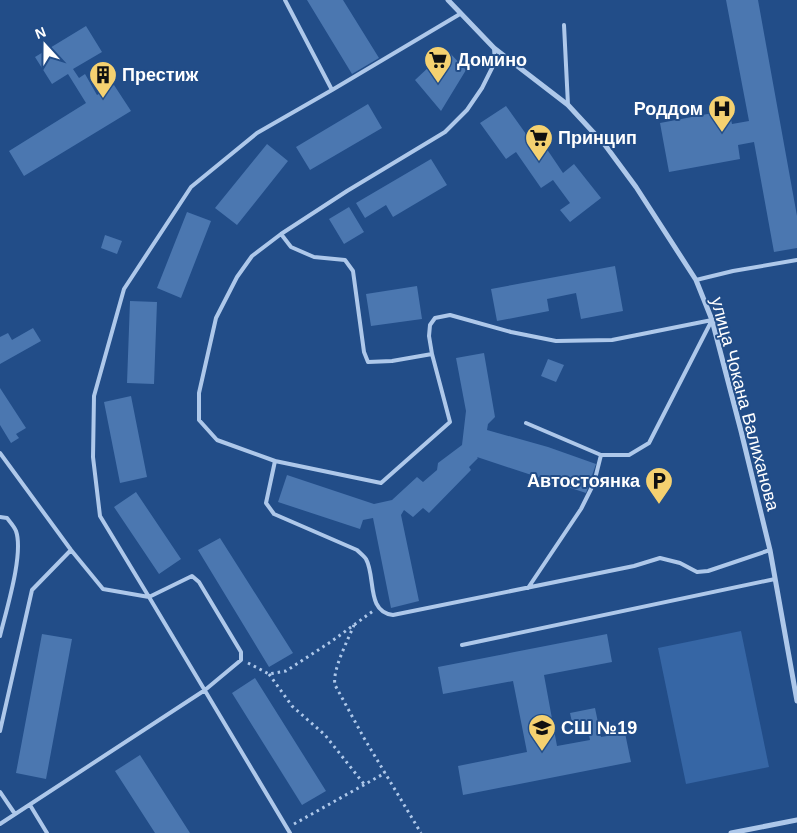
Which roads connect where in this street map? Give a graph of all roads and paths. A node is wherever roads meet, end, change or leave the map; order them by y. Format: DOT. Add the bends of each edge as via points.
graph roads {
  1 [pos="285,0"];
  2 [pos="448,0"];
  3 [pos="460,14"];
  4 [pos="564,25"];
  5 [pos="494,48"];
  6 [pos="332,90"];
  7 [pos="568,105"];
  8 [pos="281,234"];
  9 [pos="797,260"];
  10 [pos="696,280"];
  11 [pos="712,320"];
  12 [pos="432,354"];
  13 [pos="526,423"];
  14 [pos="0,453"];
  15 [pos="601,455"];
  16 [pos="275,461"];
  17 [pos="0,517"];
  18 [pos="70,550"];
  19 [pos="770,550"];
  20 [pos="775,579"];
  21 [pos="528,588"];
  22 [pos="149,597"];
  23 [pos="378,608"];
  24 [pos="354,625"];
  25 [pos="0,636"];
  26 [pos="462,645"];
  27 [pos="241,660"];
  28 [pos="268,674"];
  29 [pos="205,690"];
  30 [pos="797,701"];
  31 [pos="0,731"];
  32 [pos="385,773"];
  33 [pos="364,784"];
  34 [pos="0,792"];
  35 [pos="30,805"];
  36 [pos="15,814"];
  37 [pos="797,820"];
  38 [pos="0,824"];
  39 [pos="287,828"];
  40 [pos="47,833"];
  41 [pos="290,833"];
  42 [pos="421,833"];
  43 [pos="731,833"];
  1 -- 6 [label="lane"];
  2 -- 3 [label="street, улица Чокана Валиханова"];
  3 -- 5 [label="street, улица Чокана Валиханова"];
  3 -- 6 [label="lane"];
  4 -- 7 [label="lane"];
  5 -- 7 [label="street, улица Чокана Валиханова"];
  5 -- 8 [label="lane" via="495,62 482,88 467,110 445,132"];
  6 -- 22 [label="lane" via="257,133 191,187 124,289 94,396 93,457 100,516"];
  7 -- 10 [label="street, улица Чокана Валиханова" via="605,144"];
  8 -- 12 [label="lane" via="291,247 314,257 344,260 353,271 368,362"];
  8 -- 16 [label="lane" via="252,256 237,277 216,318 199,392 199,420 217,440"];
  9 -- 10 [label="lane"];
  10 -- 11 [label="street, улица Чокана Валиханова"];
  11 -- 12 [label="lane" via="612,340 556,341 450,315 436,318 430,325 428,336"];
  11 -- 15 [label="lane" via="648,443 629,455"];
  11 -- 19 [label="street, улица Чокана Валиханова"];
  12 -- 16 [label="lane" via="450,422 381,482"];
  13 -- 15 [label="lane"];
  14 -- 18 [label="lane"];
  15 -- 21 [label="lane" via="594,483 581,509"];
  16 -- 23 [label="lane" via="266,503 274,514 358,550 366,559"];
  17 -- 25 [label="lane" via="7,518 16,530 19,548"];
  18 -- 22 [label="lane" via="103,589"];
  18 -- 31 [label="lane" via="32,590"];
  19 -- 20 [label="street, улица Чокана Валиханова"];
  19 -- 21 [label="lane" via="708,571 697,572 660,558"];
  20 -- 26 [label="lane"];
  20 -- 30 [label="street, улица Чокана Валиханова"];
  21 -- 23 [label="lane" via="393,615 384,614"];
  22 -- 27 [label="lane" via="192,576 199,582 241,652"];
  22 -- 29 [label="lane"];
  23 -- 24 [label="path"];
  24 -- 28 [label="path" via="286,671"];
  24 -- 32 [label="path" via="337,670 335,686"];
  27 -- 28 [label="path"];
  27 -- 29 [label="lane"];
  28 -- 33 [label="path" via="292,706 325,735"];
  29 -- 35 [label="lane"];
  29 -- 39 [label="lane"];
  32 -- 33 [label="path"];
  32 -- 42 [label="path"];
  33 -- 39 [label="path"];
  34 -- 36 [label="lane"];
  35 -- 36 [label="lane"];
  35 -- 40 [label="lane"];
  36 -- 38 [label="lane"];
  37 -- 43 [label="street"];
  39 -- 41 [label="lane"];
}
